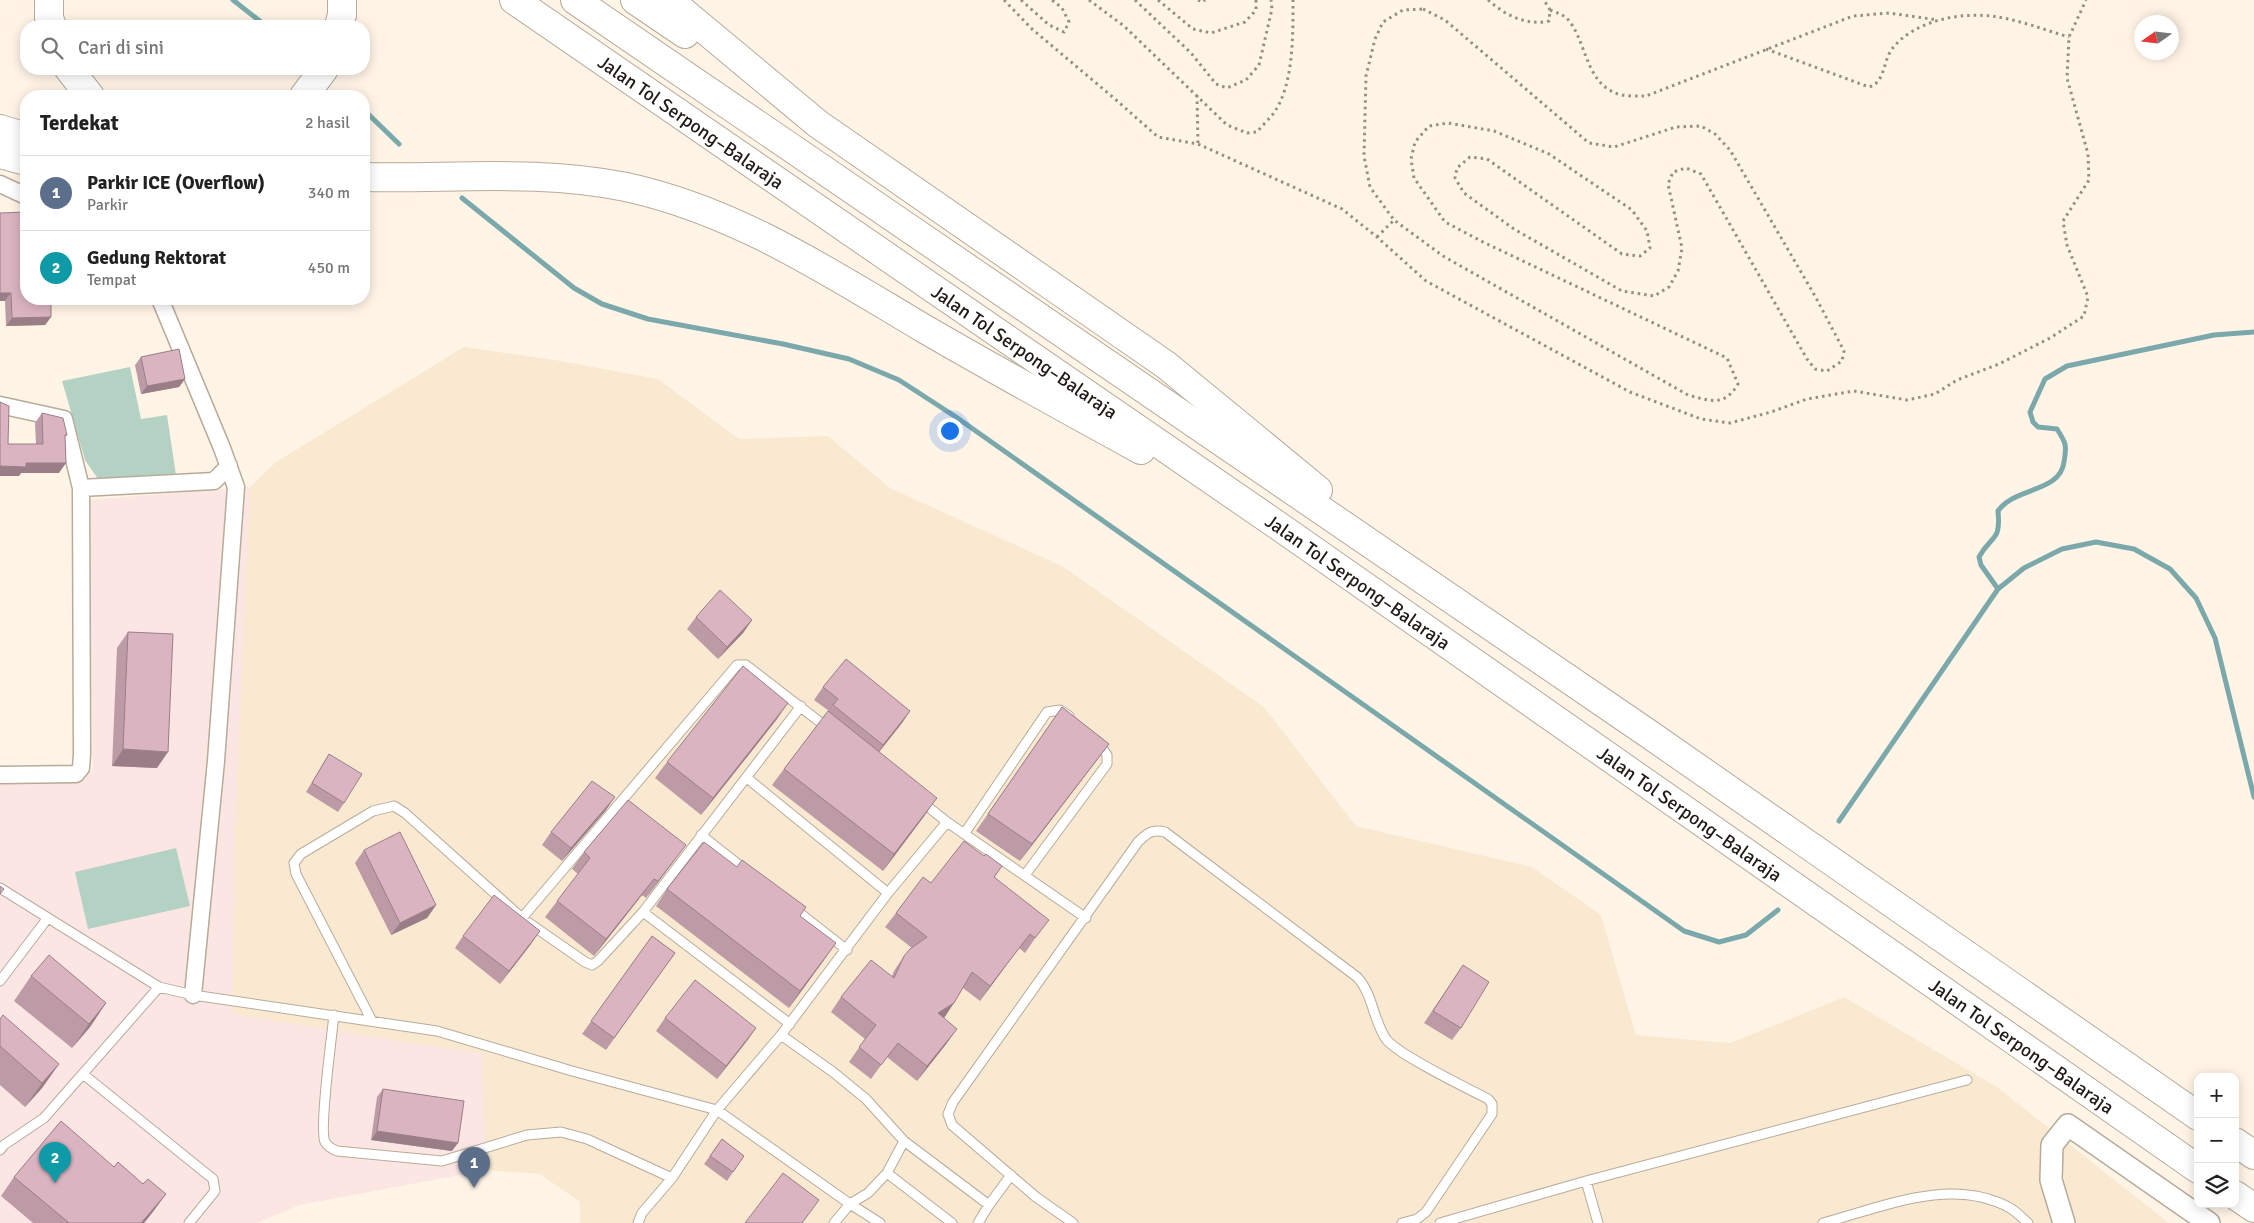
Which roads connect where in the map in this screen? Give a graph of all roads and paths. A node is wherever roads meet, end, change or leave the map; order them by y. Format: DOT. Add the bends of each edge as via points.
graph roads {
  1 [pos="49,0"];
  2 [pos="342,0"];
  3 [pos="514,0"];
  4 [pos="575,0"];
  5 [pos="635,0"];
  6 [pos="669,0"];
  7 [pos="1004,0"];
  8 [pos="1021,0"];
  9 [pos="1052,0"];
  10 [pos="1089,0"];
  11 [pos="1135,0"];
  12 [pos="1158,0"];
  13 [pos="1198,0"];
  14 [pos="1205,0"];
  15 [pos="1256,0"];
  16 [pos="1271,0"];
  17 [pos="1293,0"];
  18 [pos="1488,0"];
  19 [pos="1544,0"];
  20 [pos="2086,0"];
  21 [pos="1550,10"];
  22 [pos="50,20"];
  23 [pos="341,20"];
  24 [pos="1938,20"];
  25 [pos="2069,37"];
  26 [pos="1766,49"];
  27 [pos="74,75"];
  28 [pos="320,75"];
  29 [pos="85,90"];
  30 [pos="308,90"];
  31 [pos="1197,95"];
  32 [pos="818,124"];
  33 [pos="0,129"];
  34 [pos="20,135"];
  35 [pos="1198,144"];
  36 [pos="0,154"];
  37 [pos="20,159"];
  38 [pos="370,178"];
  39 [pos="0,184"];
  40 [pos="20,193"];
  41 [pos="1394,220"];
  42 [pos="1377,237"];
  43 [pos="162,305"];
  44 [pos="0,405"];
  45 [pos="229,466"];
  46 [pos="81,488"];
  47 [pos="1280,527"];
  48 [pos="1460,606"];
  49 [pos="801,706"];
  50 [pos="1077,723"];
  51 [pos="1090,733"];
  52 [pos="838,736"];
  53 [pos="0,775"];
  54 [pos="747,778"];
  55 [pos="913,795"];
  56 [pos="947,822"];
  57 [pos="964,834"];
  58 [pos="701,835"];
  59 [pos="1025,875"];
  60 [pos="754,877"];
  61 [pos="0,888"];
  62 [pos="888,893"];
  63 [pos="785,901"];
  64 [pos="643,912"];
  65 [pos="522,918"];
  66 [pos="1086,918"];
  67 [pos="47,919"];
  68 [pos="847,950"];
  69 [pos="0,981"];
  70 [pos="159,986"];
  71 [pos="193,995"];
  72 [pos="334,1015"];
  73 [pos="372,1021"];
  74 [pos="790,1024"];
  75 [pos="781,1035"];
  76 [pos="83,1074"];
  77 [pos="1967,1080"];
  78 [pos="717,1110"];
  79 [pos="2194,1113"];
  80 [pos="904,1141"];
  81 [pos="2239,1145"];
  82 [pos="0,1150"];
  83 [pos="2254,1156"];
  84 [pos="2194,1166"];
  85 [pos="887,1173"];
  86 [pos="1012,1174"];
  87 [pos="672,1178"];
  88 [pos="1586,1181"];
  89 [pos="2239,1198"];
  90 [pos="850,1204"];
  91 [pos="989,1205"];
  92 [pos="2254,1208"];
  93 [pos="189,1223"];
  94 [pos="638,1223"];
  95 [pos="834,1223"];
  96 [pos="880,1223"];
  97 [pos="952,1223"];
  98 [pos="978,1223"];
  99 [pos="1073,1223"];
  100 [pos="1402,1223"];
  101 [pos="1440,1223"];
  102 [pos="1598,1223"];
  103 [pos="1823,1223"];
  104 [pos="2028,1223"];
  105 [pos="2064,1223"];
  106 [pos="2209,1223"];
  1 -- 22 [label="highway"];
  2 -- 23 [label="highway"];
  3 -- 47 [label="highway, Jalan Tol Serpong–Balaraja"];
  4 -- 48 [label="highway, Jalan Tol Serpong–Balaraja"];
  5 -- 32 [label="highway"];
  6 -- 32 [label="highway"];
  7 -- 35 [label="path" via="1032,29 1158,137"];
  8 -- 9 [label="path" via="1049,25 1064,32 1069,22 1062,8"];
  10 -- 31 [label="path" via="1124,26"];
  11 -- 16 [label="path" via="1190,53 1216,84 1227,88 1246,80 1259,64 1272,9"];
  12 -- 15 [label="path" via="1193,29 1211,33 1246,22 1256,10"];
  13 -- 14 [label="path"];
  17 -- 31 [label="path" via="1286,87 1274,113 1257,132 1247,133 1227,125"];
  18 -- 21 [label="path" via="1521,21 1538,24 1549,21"];
  19 -- 21 [label="path"];
  20 -- 25 [label="path"];
  21 -- 26 [label="path" via="1570,22 1599,82 1612,92 1628,96 1646,96"];
  24 -- 25 [label="path" via="1996,16"];
  24 -- 26 [label="path" via="1889,13 1853,16"];
  24 -- 26 [label="path" via="1907,33 1891,50 1880,80 1870,87"];
  25 -- 42 [label="path" via="2067,78 2088,154 2089,180 2064,222 2067,245 2088,297 2084,316 2050,338 1958,380 1935,394 1907,400 1854,391 1807,399 1730,423 1702,419 1630,392 1426,282"];
  27 -- 29 [label="highway"];
  28 -- 30 [label="highway"];
  31 -- 35 [label="path"];
  32 -- 48 [label="highway" via="1166,365"];
  33 -- 34 [label="highway"];
  35 -- 42 [label="path" via="1342,209"];
  36 -- 37 [label="highway"];
  38 -- 47 [label="highway" via="548,176 626,187 708,210 780,243 987,365"];
  39 -- 40 [label="street"];
  41 -- 41 [label="path" via="1370,187 1364,156 1366,76 1382,22 1403,10 1424,9 1445,20 1589,143 1614,147 1676,127 1701,126 1715,134 1730,150 1815,296 1844,351 1842,362 1828,371 1815,369 1701,174 1686,168 1673,172 1668,184 1682,248 1678,271 1669,287 1654,296 1622,291 1514,229 1464,194 1455,178 1457,168 1470,157 1487,159 1622,254 1640,256 1650,248 1647,231 1632,210 1549,154 1494,131 1448,123 1429,126 1415,142 1411,159 1414,178 1445,222 1726,358 1738,384 1731,396 1714,402 1688,395 1460,266"];
  41 -- 42 [label="path"];
  43 -- 45 [label="street"];
  44 -- 46 [label="street" via="64,419"];
  45 -- 46 [label="street" via="214,481"];
  45 -- 71 [label="street" via="236,487 216,760"];
  46 -- 53 [label="street" via="81,768 72,774"];
  47 -- 84 [label="highway, Jalan Tol Serpong–Balaraja"];
  48 -- 79 [label="highway, Jalan Tol Serpong–Balaraja"];
  49 -- 52 [label="lane"];
  49 -- 54 [label="lane"];
  49 -- 65 [label="lane" via="746,664 736,665"];
  50 -- 57 [label="lane" via="1060,710 1047,712"];
  51 -- 59 [label="lane" via="1107,755 1107,764"];
  54 -- 58 [label="lane"];
  54 -- 62 [label="lane"];
  55 -- 56 [label="lane"];
  56 -- 57 [label="lane"];
  56 -- 62 [label="lane"];
  57 -- 59 [label="lane"];
  58 -- 60 [label="lane"];
  58 -- 64 [label="lane"];
  59 -- 66 [label="lane"];
  61 -- 67 [label="lane"];
  62 -- 68 [label="lane"];
  63 -- 68 [label="lane"];
  64 -- 65 [label="lane" via="592,964"];
  64 -- 74 [label="lane"];
  65 -- 73 [label="lane" via="394,806 373,812 301,854 294,863 296,874"];
  66 -- 86 [label="lane" via="949,1110 948,1118 952,1125"];
  66 -- 100 [label="lane" via="1138,842 1153,831 1165,832 1357,977 1368,992 1381,1030 1393,1047 1488,1099 1492,1104 1492,1114 1431,1206 1417,1219"];
  67 -- 69 [label="lane"];
  67 -- 70 [label="lane"];
  68 -- 74 [label="lane"];
  70 -- 71 [label="lane"];
  70 -- 76 [label="lane"];
  71 -- 72 [label="lane"];
  72 -- 73 [label="lane"];
  72 -- 87 [label="lane" via="324,1120 325,1141 331,1148 442,1161 527,1135 561,1132 587,1139"];
  73 -- 78 [label="lane" via="437,1031"];
  74 -- 75 [label="lane"];
  75 -- 78 [label="lane"];
  75 -- 80 [label="lane" via="866,1099"];
  76 -- 82 [label="lane" via="44,1118"];
  76 -- 93 [label="lane" via="213,1179 215,1191"];
  77 -- 88 [label="lane"];
  78 -- 87 [label="lane"];
  78 -- 90 [label="lane"];
  80 -- 85 [label="lane"];
  80 -- 91 [label="lane"];
  81 -- 83 [label="highway"];
  85 -- 90 [label="lane" via="868,1193"];
  85 -- 97 [label="lane"];
  86 -- 91 [label="lane"];
  86 -- 99 [label="lane" via="1036,1197"];
  87 -- 94 [label="lane" via="642,1213"];
  88 -- 101 [label="lane"];
  88 -- 102 [label="lane"];
  89 -- 92 [label="highway"];
  90 -- 95 [label="lane"];
  90 -- 96 [label="lane"];
  91 -- 98 [label="lane"];
  103 -- 104 [label="lane" via="1937,1193 1978,1196 2011,1208"];
  105 -- 106 [label="street" via="2051,1180 2052,1145 2068,1125"];
}
